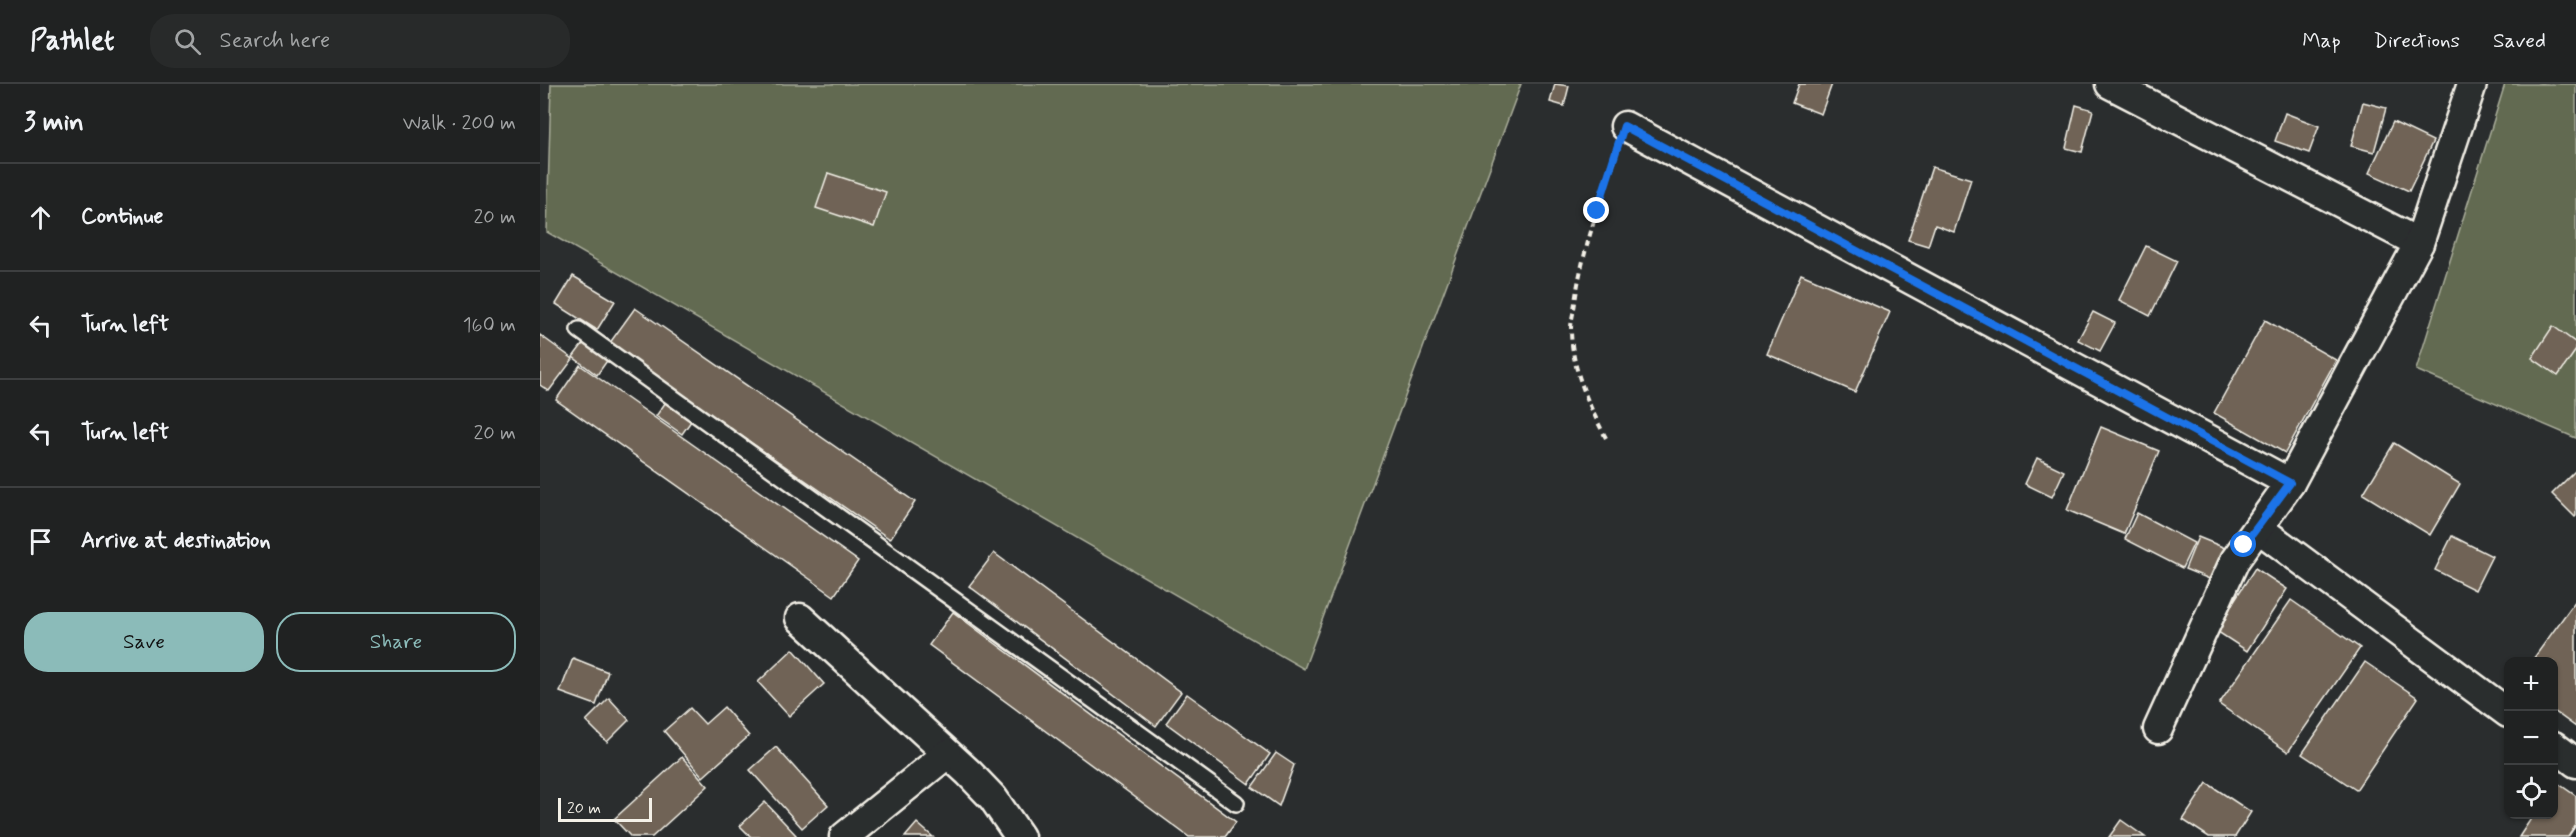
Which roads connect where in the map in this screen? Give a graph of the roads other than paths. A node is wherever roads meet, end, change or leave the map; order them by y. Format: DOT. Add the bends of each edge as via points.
graph roads {
  1 [pos="2110,84"];
  2 [pos="2472,84"];
  3 [pos="1624,126"];
  4 [pos="2420,243"];
  5 [pos="579,330"];
  6 [pos="2290,483"];
  7 [pos="2258,528"];
  8 [pos="800,618"];
  9 [pos="2505,711"];
  10 [pos="2158,729"];
  11 [pos="2558,750"];
  12 [pos="947,754"];
  13 [pos="2576,763"];
  14 [pos="1236,803"];
  15 [pos="844,837"];
  16 [pos="1020,837"];
  1 -- 4 [label="street"];
  2 -- 4 [label="street"];
  3 -- 6 [label="street"];
  4 -- 6 [label="street"];
  5 -- 14 [label="lane"];
  6 -- 7 [label="street"];
  7 -- 9 [label="street"];
  7 -- 10 [label="street" via="2235,560"];
  8 -- 12 [label="street"];
  11 -- 13 [label="street"];
  12 -- 15 [label="street"];
  12 -- 16 [label="street" via="993,798"];
}
